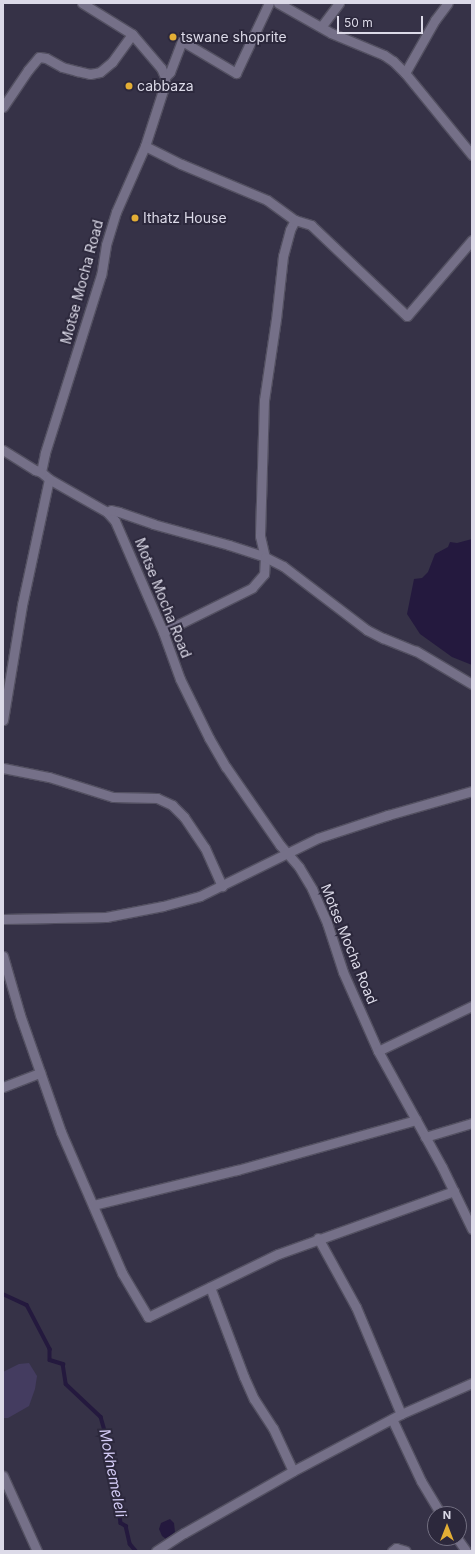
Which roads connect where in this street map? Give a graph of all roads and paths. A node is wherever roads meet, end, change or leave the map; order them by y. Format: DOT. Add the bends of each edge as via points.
graph roads {
  1 [pos="82,3"];
  2 [pos="269,3"];
  3 [pos="278,3"];
  4 [pos="339,3"];
  5 [pos="448,3"];
  6 [pos="322,27"];
  7 [pos="132,34"];
  8 [pos="405,73"];
  9 [pos="165,77"];
  10 [pos="3,107"];
  11 [pos="145,146"];
  12 [pos="472,155"];
  13 [pos="295,220"];
  14 [pos="472,240"];
  15 [pos="3,450"];
  16 [pos="41,472"];
  17 [pos="49,479"];
  18 [pos="107,512"];
  19 [pos="265,557"];
  20 [pos="162,632"];
  21 [pos="472,684"];
  22 [pos="3,720"];
  23 [pos="3,768"];
  24 [pos="472,791"];
  25 [pos="288,854"];
  26 [pos="222,886"];
  27 [pos="3,919"];
  28 [pos="3,956"];
  29 [pos="472,1006"];
  30 [pos="378,1051"];
  31 [pos="40,1073"];
  32 [pos="3,1087"];
  33 [pos="416,1120"];
  34 [pos="472,1123"];
  35 [pos="425,1137"];
  36 [pos="454,1191"];
  37 [pos="93,1205"];
  38 [pos="472,1229"];
  39 [pos="318,1238"];
  40 [pos="210,1287"];
  41 [pos="472,1382"];
  42 [pos="401,1414"];
  43 [pos="392,1419"];
  44 [pos="293,1471"];
  45 [pos="3,1476"];
  46 [pos="436,1506"];
  47 [pos="37,1551"];
  48 [pos="156,1551"];
  49 [pos="392,1551"];
  50 [pos="406,1551"];
  1 -- 7 [label="street"];
  2 -- 9 [label="street, Motse Mocha Road" via="236,73 182,41 170,72"];
  3 -- 6 [label="street"];
  4 -- 6 [label="street"];
  5 -- 8 [label="street" via="435,20"];
  6 -- 8 [label="street" via="384,55"];
  7 -- 9 [label="street" via="152,56"];
  7 -- 10 [label="street" via="112,62 100,72 90,74 77,71 39,57"];
  8 -- 12 [label="street"];
  9 -- 11 [label="street, Motse Mocha Road"];
  11 -- 13 [label="street" via="267,200"];
  11 -- 16 [label="street, Motse Mocha Road" via="116,212 106,245 101,275"];
  13 -- 14 [label="street" via="311,225 407,316"];
  13 -- 19 [label="street" via="283,256 264,400 260,536"];
  15 -- 16 [label="street"];
  16 -- 17 [label="street, Motse Mocha Road"];
  17 -- 18 [label="street, Motse Mocha Road"];
  17 -- 22 [label="street" via="22,604"];
  18 -- 19 [label="street" via="119,512"];
  18 -- 20 [label="street, Motse Mocha Road" via="122,534"];
  19 -- 20 [label="street" via="264,574 252,588"];
  19 -- 21 [label="street" via="283,566 367,630 416,651"];
  20 -- 25 [label="street, Motse Mocha Road" via="180,679 208,738"];
  23 -- 26 [label="street" via="49,778 113,797 157,798 172,805 184,817 205,848"];
  24 -- 25 [label="street" via="318,838"];
  25 -- 26 [label="street"];
  25 -- 30 [label="street, Motse Mocha Road" via="299,866 312,889 327,923 343,972"];
  26 -- 27 [label="street" via="200,896 106,918"];
  28 -- 31 [label="street"];
  29 -- 30 [label="street"];
  30 -- 33 [label="street, Motse Mocha Road"];
  31 -- 32 [label="street"];
  31 -- 37 [label="street" via="60,1132"];
  33 -- 35 [label="street, Motse Mocha Road"];
  33 -- 37 [label="street" via="236,1170"];
  34 -- 35 [label="street"];
  35 -- 36 [label="street, Motse Mocha Road"];
  36 -- 38 [label="street, Motse Mocha Road"];
  36 -- 39 [label="street"];
  37 -- 40 [label="street" via="122,1273 148,1317"];
  39 -- 40 [label="street"];
  39 -- 42 [label="street" via="356,1307"];
  40 -- 44 [label="street" via="244,1377 254,1399 273,1428"];
  41 -- 42 [label="street"];
  42 -- 43 [label="street"];
  43 -- 44 [label="street"];
  43 -- 46 [label="street" via="421,1481"];
  44 -- 48 [label="street"];
  45 -- 47 [label="street"];
  49 -- 50 [label="street" via="396,1548"];
}
